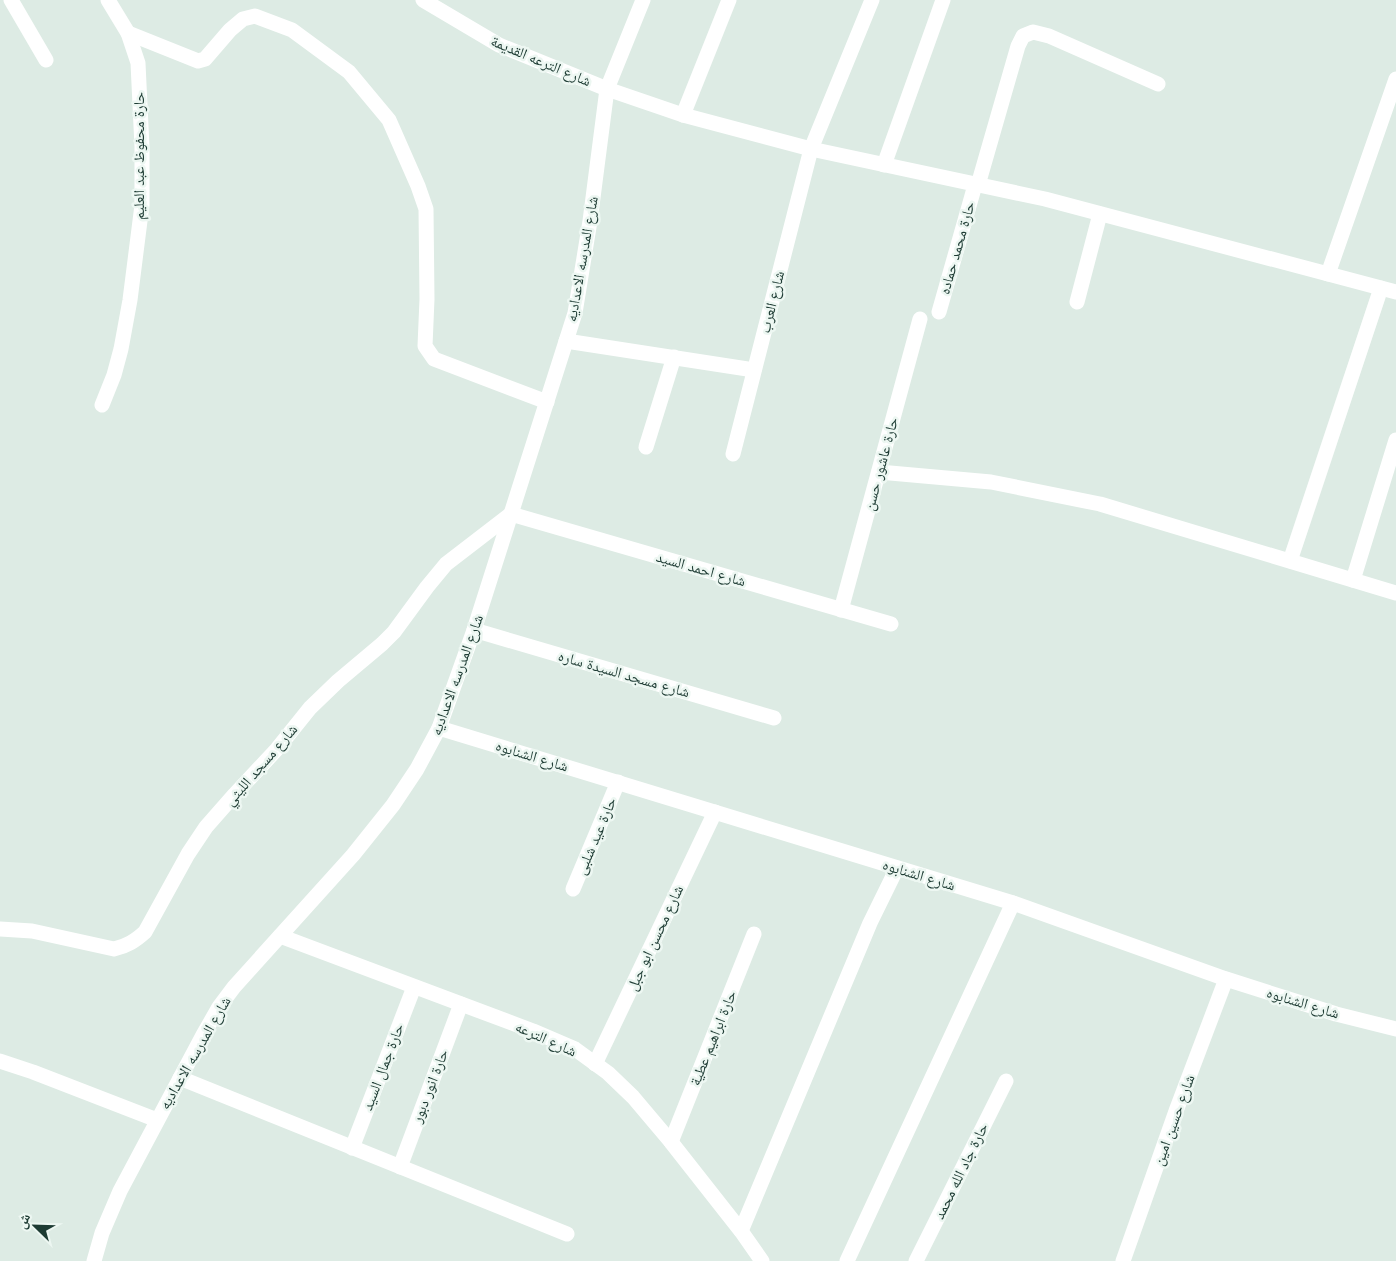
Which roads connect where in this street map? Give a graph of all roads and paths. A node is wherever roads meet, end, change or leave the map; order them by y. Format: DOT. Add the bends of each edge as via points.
graph roads {
  1 [pos="11,0"];
  2 [pos="108,0"];
  3 [pos="643,0"];
  4 [pos="729,0"];
  5 [pos="872,0"];
  6 [pos="943,0"];
  7 [pos="426,1"];
  8 [pos="128,34"];
  9 [pos="46,60"];
  10 [pos="1396,79"];
  11 [pos="1158,84"];
  12 [pos="607,89"];
  13 [pos="683,115"];
  14 [pos="811,149"];
  15 [pos="884,165"];
  16 [pos="976,185"];
  17 [pos="1100,214"];
  18 [pos="1328,274"];
  19 [pos="1381,288"];
  20 [pos="1396,292"];
  21 [pos="1077,302"];
  22 [pos="939,312"];
  23 [pos="920,318"];
  24 [pos="566,341"];
  25 [pos="674,357"];
  26 [pos="754,370"];
  27 [pos="547,402"];
  28 [pos="102,405"];
  29 [pos="1396,440"];
  30 [pos="646,447"];
  31 [pos="733,454"];
  32 [pos="879,472"];
  33 [pos="511,514"];
  34 [pos="1290,561"];
  35 [pos="1353,580"];
  36 [pos="1396,594"];
  37 [pos="841,610"];
  38 [pos="891,624"];
  39 [pos="474,630"];
  40 [pos="774,718"];
  41 [pos="440,728"];
  42 [pos="618,782"];
  43 [pos="715,812"];
  44 [pos="897,868"];
  45 [pos="573,889"];
  46 [pos="1013,903"];
  47 [pos="0,929"];
  48 [pos="754,934"];
  49 [pos="280,936"];
  50 [pos="1226,979"];
  51 [pos="414,986"];
  52 [pos="461,1004"];
  53 [pos="1396,1029"];
  54 [pos="0,1062"];
  55 [pos="596,1064"];
  56 [pos="180,1078"];
  57 [pos="1006,1081"];
  58 [pos="157,1120"];
  59 [pos="672,1142"];
  60 [pos="352,1148"];
  61 [pos="400,1167"];
  62 [pos="740,1231"];
  63 [pos="567,1234"];
  64 [pos="94,1261"];
  65 [pos="762,1261"];
  66 [pos="847,1261"];
  67 [pos="916,1261"];
  68 [pos="1123,1261"];
  1 -- 9 [label="street"];
  2 -- 8 [label="street, حارة محفوظ عبد العليم"];
  3 -- 12 [label="street, شارع المدرسه الاعداديه"];
  4 -- 13 [label="street"];
  5 -- 14 [label="street, شارع العرب"];
  6 -- 15 [label="street"];
  7 -- 12 [label="street, شارع الترعه القديمة" via="499,45"];
  8 -- 27 [label="street" via="198,61 205,59 243,19 255,16 292,30 349,72 389,120 426,209 425,346 434,359"];
  8 -- 28 [label="street, حارة محفوظ عبد العليم" via="138,63 142,205 121,349"];
  10 -- 18 [label="street"];
  11 -- 16 [label="street, حارة محمد حماده" via="1049,36 1032,32 1023,36"];
  12 -- 13 [label="street, شارع الترعه القديمة"];
  12 -- 24 [label="street, شارع المدرسه الاعداديه" via="583,267 575,313"];
  13 -- 14 [label="street, شارع الترعه القديمة"];
  14 -- 15 [label="street, شارع الترعه القديمة"];
  14 -- 26 [label="street, شارع العرب"];
  15 -- 16 [label="street, شارع الترعه القديمة"];
  16 -- 17 [label="street, شارع الترعه القديمة"];
  16 -- 22 [label="street, حارة محمد حماده"];
  17 -- 18 [label="street, شارع الترعه القديمة"];
  17 -- 21 [label="street"];
  18 -- 19 [label="street, شارع الترعه القديمة"];
  19 -- 20 [label="street, شارع الترعه القديمة"];
  19 -- 34 [label="street"];
  23 -- 32 [label="street, حارة عاشور حسن"];
  24 -- 25 [label="street"];
  24 -- 27 [label="street, شارع المدرسه الاعداديه"];
  25 -- 26 [label="street"];
  25 -- 30 [label="street"];
  26 -- 31 [label="street, شارع العرب"];
  27 -- 33 [label="street, شارع المدرسه الاعداديه"];
  29 -- 35 [label="street"];
  32 -- 34 [label="street" via="991,482 1100,504"];
  32 -- 37 [label="street, حارة عاشور حسن"];
  33 -- 37 [label="street, شارع احمد السيد"];
  33 -- 39 [label="street, شارع المدرسه الاعداديه"];
  33 -- 47 [label="street, شارع مسجد الليثي" via="446,564 394,632 310,708 206,827 145,932 136,940 114,948 32,931"];
  34 -- 35 [label="street"];
  35 -- 36 [label="street"];
  37 -- 38 [label="street, شارع احمد السيد"];
  39 -- 40 [label="street, شارع مسجد السيدة ساره"];
  39 -- 41 [label="street, شارع المدرسه الاعداديه"];
  41 -- 42 [label="street, شارع الشنابوه"];
  41 -- 49 [label="street, شارع المدرسه الاعداديه" via="393,805"];
  42 -- 43 [label="street, شارع الشنابوه"];
  42 -- 45 [label="street, حارة عيد شلبى"];
  43 -- 44 [label="street, شارع الشنابوه"];
  43 -- 55 [label="street, شارع محسن ابو جبل"];
  44 -- 46 [label="street, شارع الشنابوه"];
  44 -- 62 [label="street" via="870,923"];
  46 -- 50 [label="street, شارع الشنابوه"];
  46 -- 66 [label="street"];
  48 -- 59 [label="street, حارة ابراهيم عطية"];
  49 -- 51 [label="street, شارع الترعه"];
  49 -- 56 [label="street, شارع المدرسه الاعداديه" via="220,1006"];
  50 -- 53 [label="street, شارع الشنابوه" via="1336,1014"];
  50 -- 68 [label="street, شارع حسين امين"];
  51 -- 52 [label="street, شارع الترعه"];
  51 -- 60 [label="street, حارة جمال السيد"];
  52 -- 55 [label="street, شارع الترعه" via="533,1031 575,1050"];
  52 -- 61 [label="street, حارة انور دبور"];
  54 -- 58 [label="street"];
  55 -- 59 [label="street, شارع الترعه" via="633,1097"];
  56 -- 58 [label="street, شارع المدرسه الاعداديه"];
  56 -- 60 [label="street"];
  57 -- 67 [label="street, حارة جاد الله محمد"];
  58 -- 64 [label="street, شارع المدرسه الاعداديه" via="120,1191 102,1232"];
  59 -- 62 [label="street, شارع الترعه"];
  60 -- 61 [label="street"];
  61 -- 63 [label="street"];
  62 -- 65 [label="street, شارع الترعه"];
}
